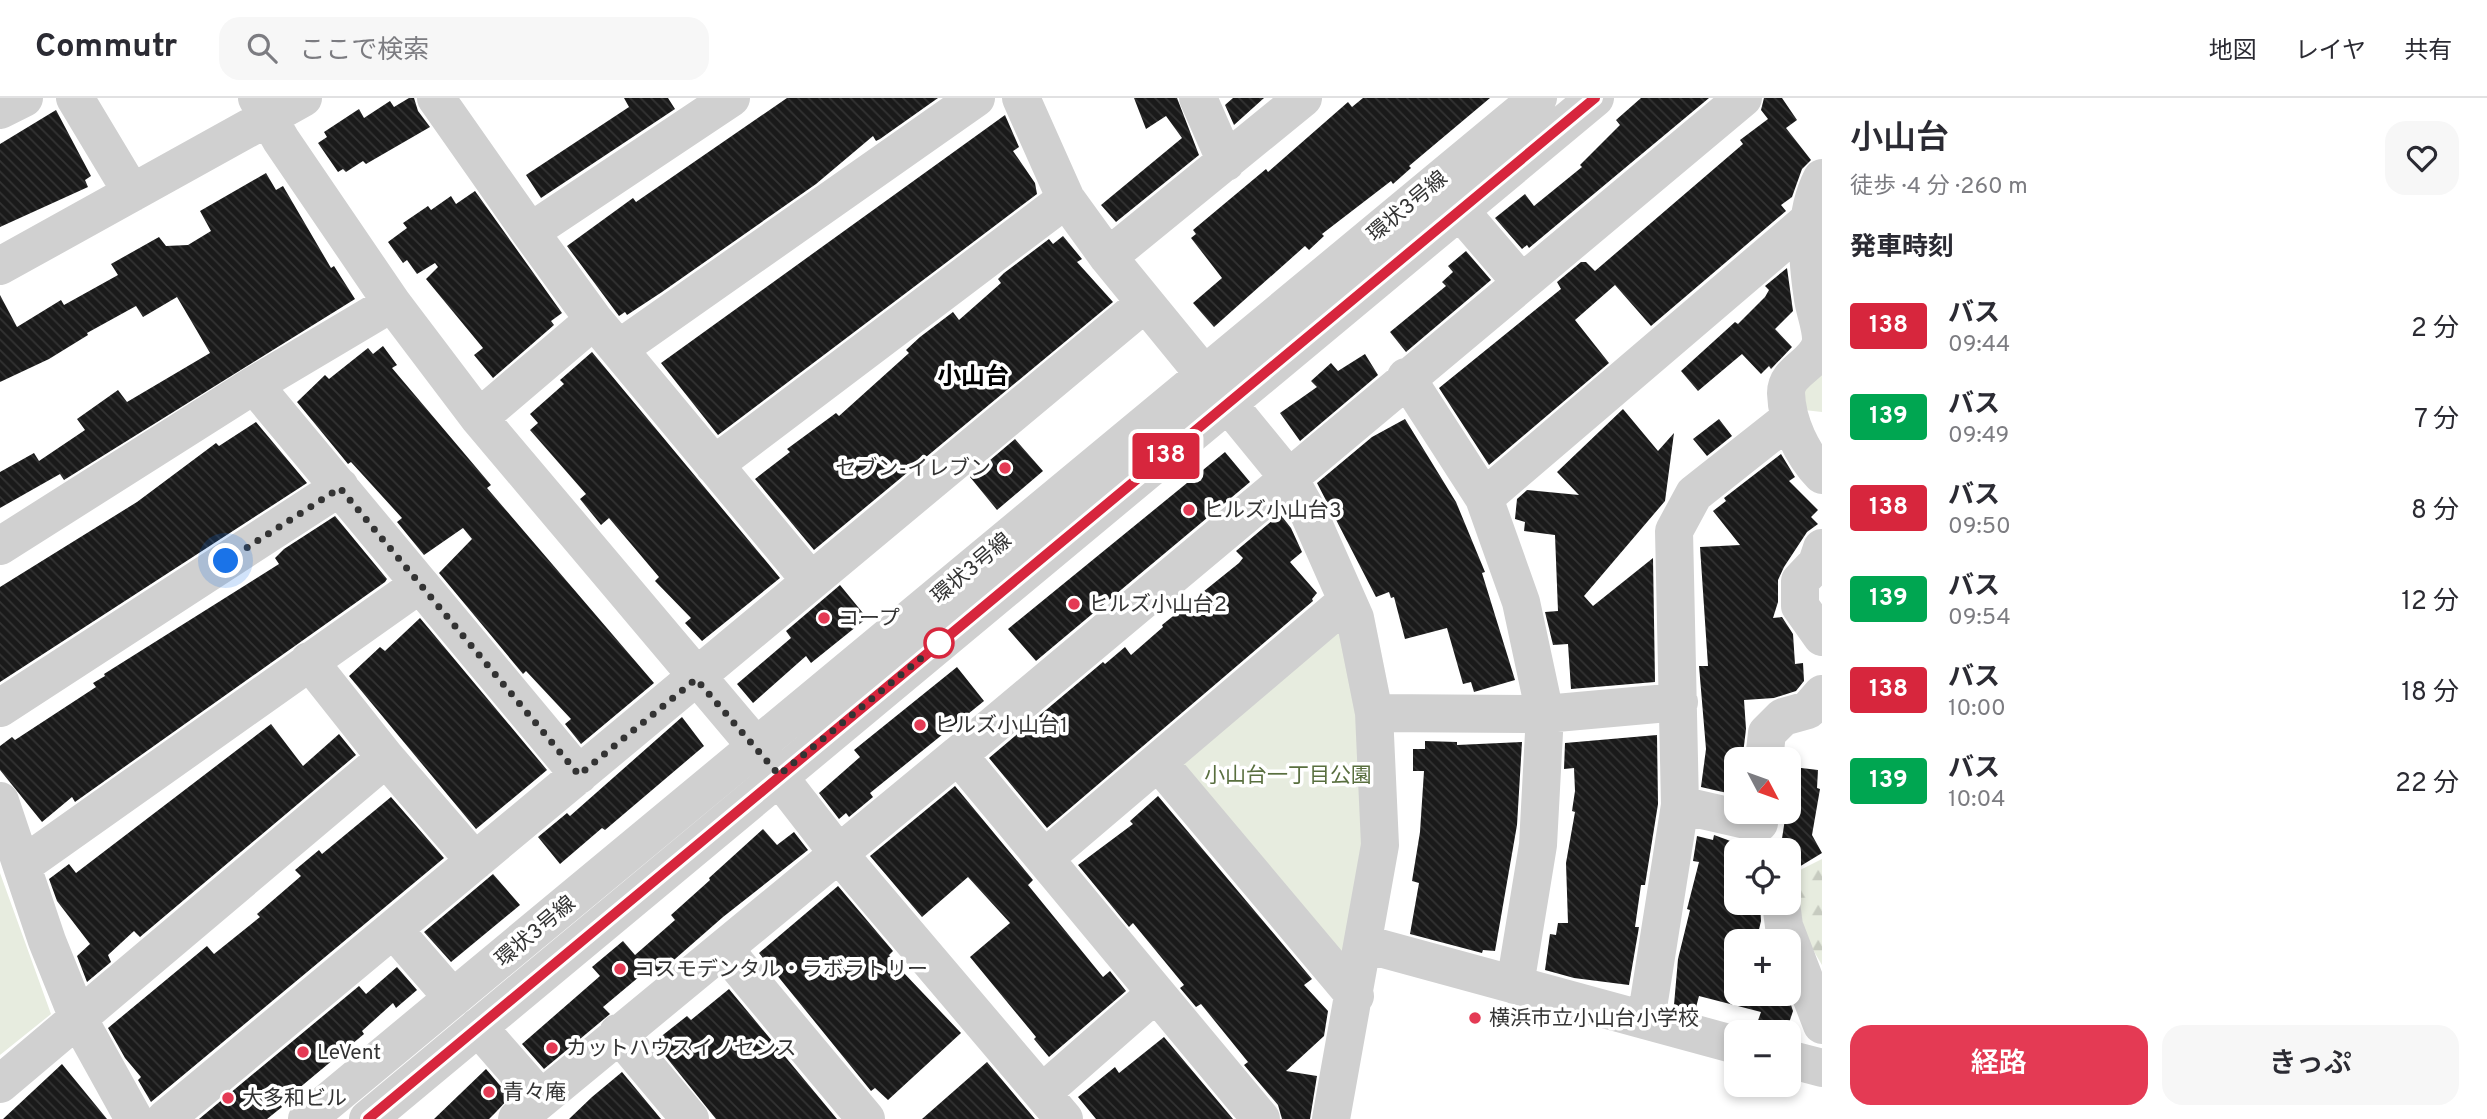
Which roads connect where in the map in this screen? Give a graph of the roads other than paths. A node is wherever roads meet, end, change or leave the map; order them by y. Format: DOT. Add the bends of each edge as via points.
graph roads {
  1 [pos="24,98"];
  2 [pos="75,98"];
  3 [pos="303,98"];
  4 [pos="436,98"];
  5 [pos="731,98"];
  6 [pos="976,98"];
  7 [pos="1021,98"];
  8 [pos="1198,98"];
  9 [pos="1303,98"];
  10 [pos="1538,98"];
  11 [pos="1595,98"];
  12 [pos="1743,98"];
  13 [pos="262,108"];
  14 [pos="0,110"];
  15 [pos="1226,162"];
  16 [pos="1822,178"];
  17 [pos="132,193"];
  18 [pos="1066,200"];
  19 [pos="1460,211"];
  20 [pos="1808,221"];
  21 [pos="530,232"];
  22 [pos="1108,257"];
  23 [pos="0,266"];
  24 [pos="1521,282"];
  25 [pos="392,303"];
  26 [pos="1145,303"];
  27 [pos="594,320"];
  28 [pos="620,348"];
  29 [pos="1204,374"];
  30 [pos="1406,377"];
  31 [pos="254,385"];
  32 [pos="1229,404"];
  33 [pos="479,418"];
  34 [pos="1801,422"];
  35 [pos="714,466"];
  36 [pos="1822,475"];
  37 [pos="1288,477"];
  38 [pos="340,488"];
  39 [pos="1484,498"];
  40 [pos="0,546"];
  41 [pos="1822,548"];
  42 [pos="811,581"];
  43 [pos="420,584"];
  44 [pos="1347,601"];
  45 [pos="1822,637"];
  46 [pos="309,661"];
  47 [pos="696,679"];
  48 [pos="1679,702"];
  49 [pos="1819,705"];
  50 [pos="0,708"];
  51 [pos="1374,713"];
  52 [pos="1545,715"];
  53 [pos="1765,747"];
  54 [pos="958,755"];
  55 [pos="386,758"];
  56 [pos="768,761"];
  57 [pos="1159,763"];
  58 [pos="579,775"];
  59 [pos="0,802"];
  60 [pos="1680,805"];
  61 [pos="1763,828"];
  62 [pos="838,853"];
  63 [pos="1046,857"];
  64 [pos="475,861"];
  65 [pos="23,865"];
  66 [pos="1783,915"];
  67 [pos="393,929"];
  68 [pos="1365,944"];
  69 [pos="724,948"];
  70 [pos="1515,985"];
  71 [pos="1156,993"];
  72 [pos="1355,996"];
  73 [pos="453,998"];
  74 [pos="78,1018"];
  75 [pos="1646,1020"];
  76 [pos="1822,1025"];
  77 [pos="478,1027"];
  78 [pos="618,1033"];
  79 [pos="1724,1042"];
  80 [pos="1801,1062"];
  81 [pos="1822,1068"];
  82 [pos="0,1084"];
  83 [pos="1053,1106"];
  84 [pos="529,1109"];
  85 [pos="134,1119"];
  86 [pos="165,1119"];
  87 [pos="307,1119"];
  88 [pos="368,1119"];
  89 [pos="690,1119"];
  90 [pos="866,1119"];
  91 [pos="1261,1119"];
  92 [pos="1331,1119"];
  1 -- 14 [label="street"];
  2 -- 17 [label="street"];
  3 -- 13 [label="street"];
  4 -- 21 [label="street"];
  5 -- 21 [label="street"];
  6 -- 28 [label="street"];
  7 -- 18 [label="street"];
  8 -- 15 [label="street"];
  9 -- 15 [label="street"];
  10 -- 29 [label="street, 環状3号線"];
  11 -- 19 [label="street, 環状3号線"];
  12 -- 24 [label="street"];
  13 -- 17 [label="street"];
  13 -- 25 [label="street"];
  15 -- 22 [label="street"];
  16 -- 20 [label="street"];
  17 -- 23 [label="street"];
  18 -- 22 [label="street"];
  18 -- 35 [label="street"];
  19 -- 24 [label="street"];
  19 -- 32 [label="street, 環状3号線"];
  20 -- 34 [label="street" via="1821,342 1811,362 1796,372 1786,389"];
  20 -- 39 [label="street"];
  21 -- 27 [label="street"];
  22 -- 26 [label="street"];
  24 -- 30 [label="street"];
  25 -- 31 [label="street"];
  25 -- 33 [label="street"];
  26 -- 29 [label="street"];
  26 -- 42 [label="street"];
  27 -- 28 [label="street"];
  27 -- 33 [label="street"];
  28 -- 35 [label="street"];
  29 -- 32 [label="street"];
  29 -- 56 [label="street, 環状3号線"];
  30 -- 37 [label="street"];
  30 -- 39 [label="street"];
  31 -- 38 [label="street"];
  31 -- 40 [label="street"];
  32 -- 37 [label="street"];
  32 -- 56 [label="street, 環状3号線"];
  33 -- 47 [label="street"];
  34 -- 36 [label="street" via="1809,461"];
  34 -- 48 [label="street" via="1694,494 1674,531"];
  35 -- 42 [label="street"];
  37 -- 44 [label="street"];
  37 -- 54 [label="street"];
  38 -- 43 [label="street"];
  38 -- 50 [label="street"];
  39 -- 52 [label="street" via="1521,602"];
  41 -- 45 [label="street" via="1800,582 1800,606"];
  42 -- 47 [label="street"];
  43 -- 46 [label="street"];
  43 -- 58 [label="street"];
  44 -- 51 [label="street" via="1355,618"];
  44 -- 57 [label="street"];
  46 -- 55 [label="street"];
  46 -- 65 [label="street"];
  47 -- 56 [label="street"];
  47 -- 58 [label="street"];
  48 -- 52 [label="street"];
  48 -- 60 [label="street"];
  49 -- 53 [label="street" via="1783,717 1767,733"];
  51 -- 52 [label="street"];
  51 -- 68 [label="street" via="1380,845"];
  52 -- 70 [label="street" via="1538,845"];
  54 -- 62 [label="street"];
  54 -- 63 [label="street"];
  55 -- 64 [label="street"];
  55 -- 74 [label="street"];
  56 -- 62 [label="street"];
  56 -- 73 [label="street, 環状3号線"];
  56 -- 77 [label="street, 環状3号線"];
  57 -- 63 [label="street"];
  57 -- 72 [label="street"];
  58 -- 64 [label="street"];
  59 -- 65 [label="street"];
  60 -- 61 [label="street"];
  60 -- 75 [label="street"];
  62 -- 69 [label="street"];
  62 -- 83 [label="street"];
  63 -- 71 [label="street"];
  64 -- 67 [label="street"];
  65 -- 74 [label="street"];
  66 -- 76 [label="street"];
  67 -- 73 [label="street"];
  67 -- 86 [label="street"];
  68 -- 70 [label="street"];
  68 -- 72 [label="street"];
  69 -- 78 [label="street"];
  69 -- 90 [label="street"];
  70 -- 75 [label="street"];
  71 -- 83 [label="street"];
  71 -- 91 [label="street"];
  72 -- 92 [label="street"];
  73 -- 87 [label="street, 環状3号線"];
  74 -- 82 [label="street"];
  74 -- 85 [label="street"];
  75 -- 79 [label="street"];
  77 -- 84 [label="street"];
  77 -- 88 [label="street, 環状3号線"];
  78 -- 84 [label="street"];
  78 -- 89 [label="street"];
  80 -- 81 [label="street"];
}
